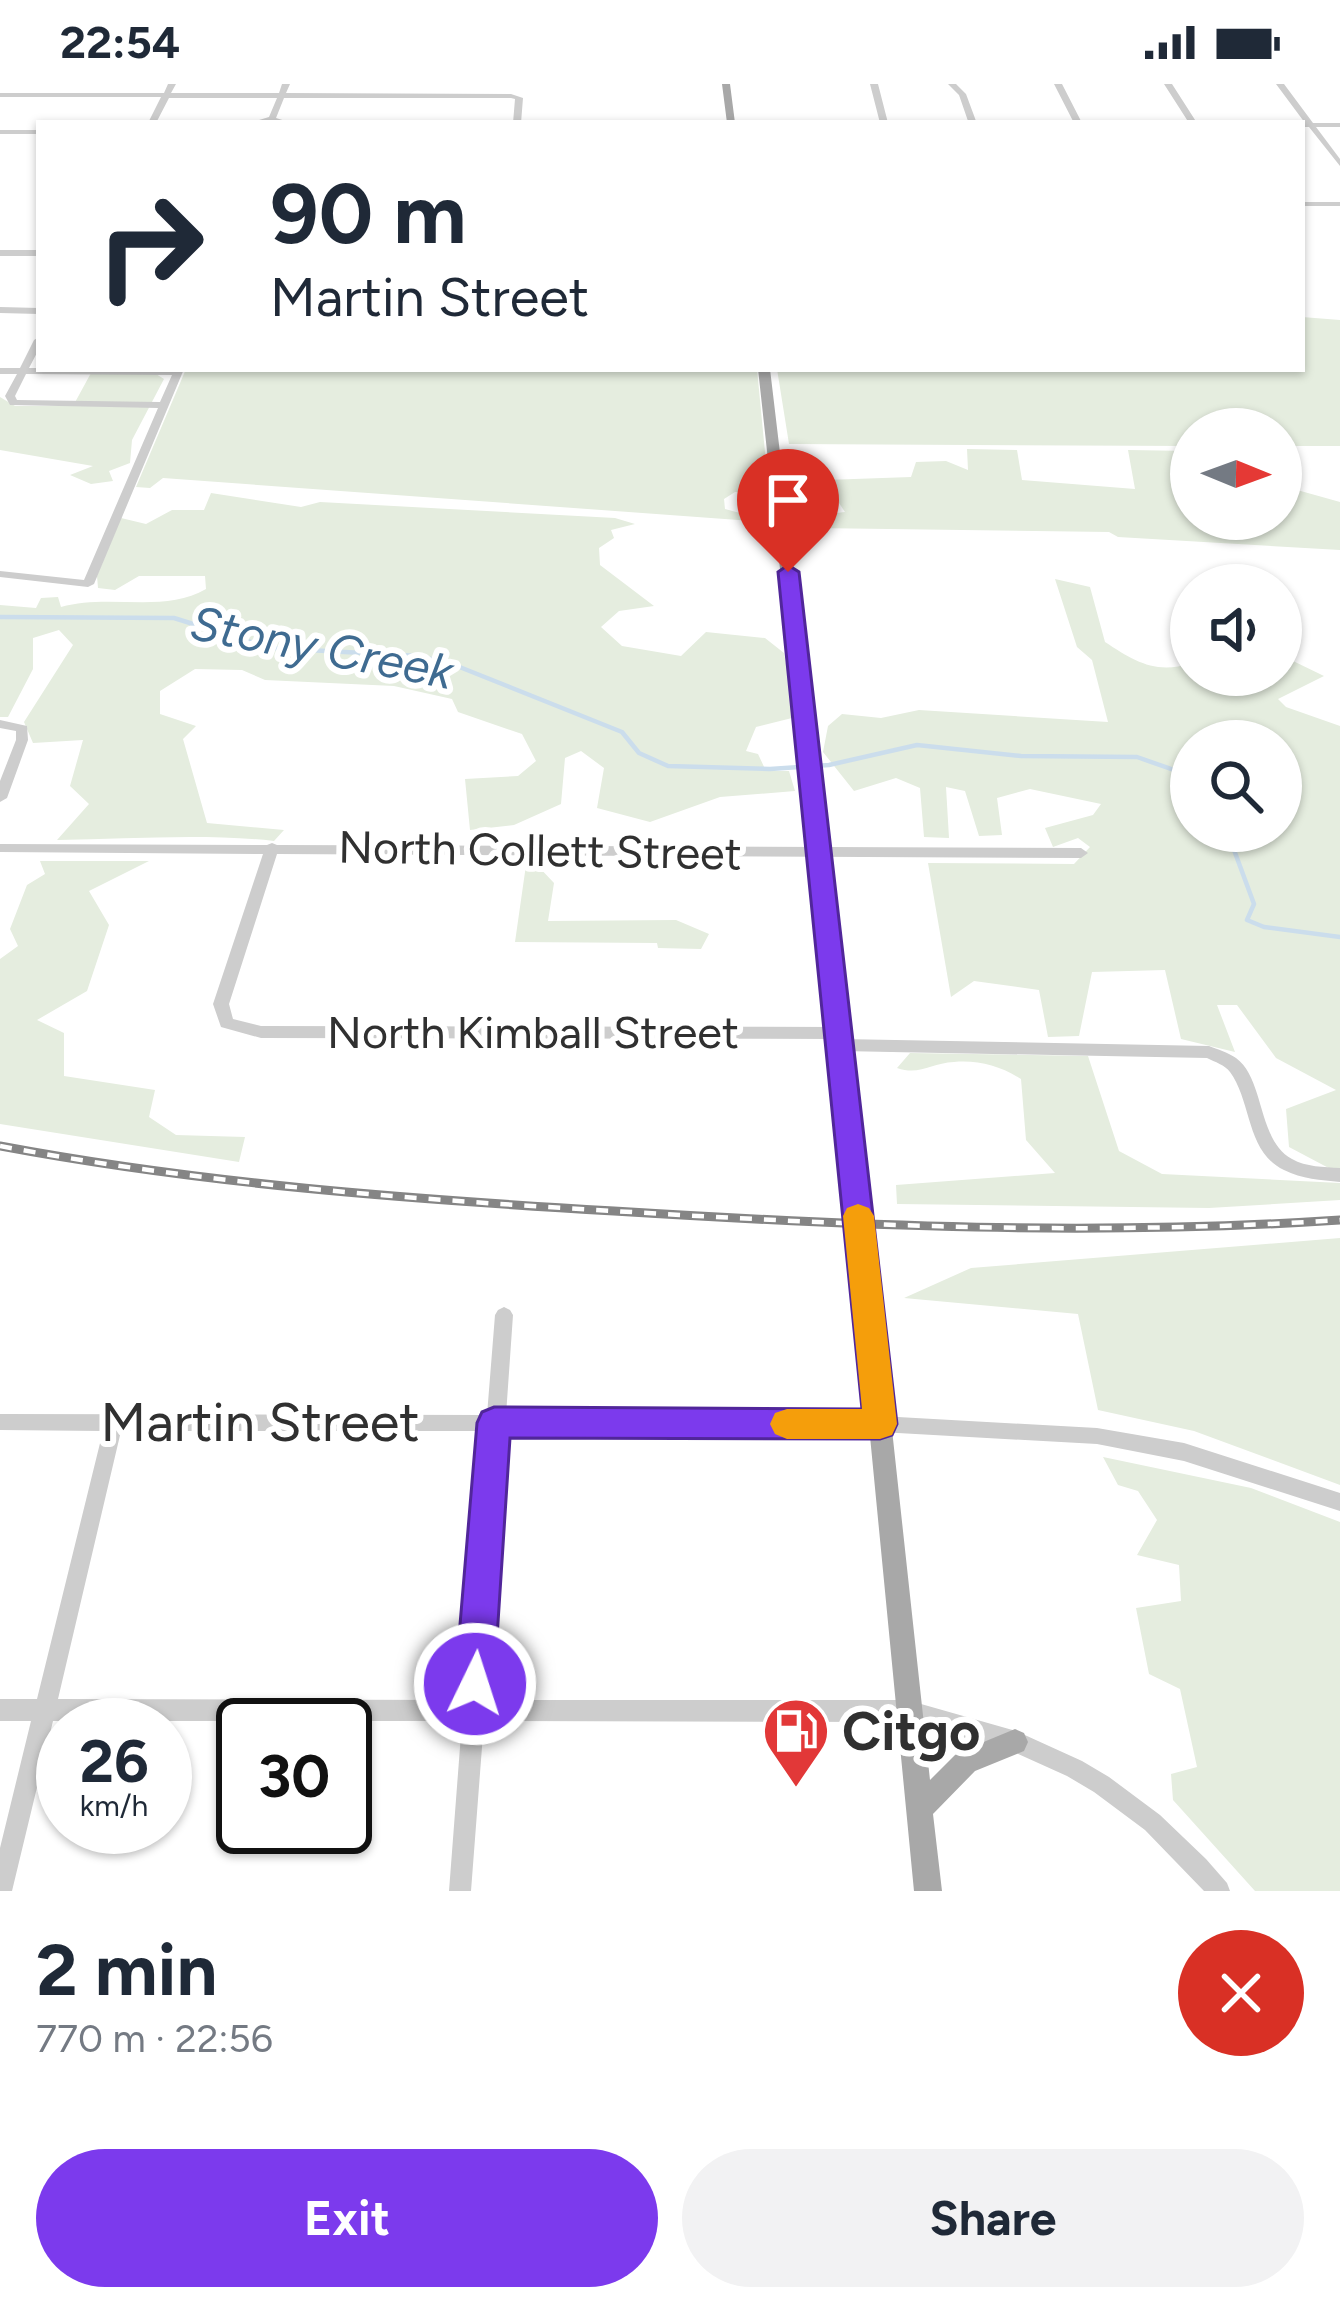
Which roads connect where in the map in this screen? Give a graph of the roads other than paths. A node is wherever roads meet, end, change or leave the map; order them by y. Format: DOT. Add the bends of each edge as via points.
graph roads {
  1 [pos="172,84"];
  2 [pos="286,84"];
  3 [pos="726,84"];
  4 [pos="874,84"];
  5 [pos="952,84"];
  6 [pos="1058,84"];
  7 [pos="1168,84"];
  8 [pos="1280,84"];
  9 [pos="0,95"];
  10 [pos="166,95"];
  11 [pos="281,95"];
  12 [pos="272,119"];
  13 [pos="154,120"];
  14 [pos="267,120"];
  15 [pos="276,120"];
  16 [pos="517,120"];
  17 [pos="731,120"];
  18 [pos="883,120"];
  19 [pos="971,120"];
  20 [pos="1076,120"];
  21 [pos="1191,120"];
  22 [pos="1303,120"];
  23 [pos="1306,125"];
  24 [pos="1340,125"];
  25 [pos="0,132"];
  26 [pos="36,132"];
  27 [pos="1340,164"];
  28 [pos="1305,203"];
  29 [pos="1340,204"];
  30 [pos="0,253"];
  31 [pos="36,253"];
  32 [pos="0,310"];
  33 [pos="36,311"];
  34 [pos="36,345"];
  35 [pos="0,371"];
  36 [pos="22,371"];
  37 [pos="36,371"];
  38 [pos="178,372"];
  39 [pos="764,372"];
  40 [pos="164,405"];
  41 [pos="0,574"];
  42 [pos="0,724"];
  43 [pos="0,798"];
  44 [pos="272,847"];
  45 [pos="0,848"];
  46 [pos="1081,853"];
  47 [pos="821,854"];
  48 [pos="841,1039"];
  49 [pos="1340,1175"];
  50 [pos="504,1315"];
  51 [pos="0,1422"];
  52 [pos="114,1422"];
  53 [pos="494,1423"];
  54 [pos="880,1424"];
  55 [pos="1340,1502"];
  56 [pos="49,1698"];
  57 [pos="0,1710"];
  58 [pos="36,1710"];
  59 [pos="192,1711"];
  60 [pos="907,1711"];
  61 [pos="472,1713"];
  62 [pos="1015,1742"];
  63 [pos="36,1750"];
  64 [pos="920,1809"];
  65 [pos="1,1891"];
  66 [pos="460,1891"];
  67 [pos="928,1891"];
  68 [pos="1219,1891"];
  1 -- 10 [label="street"];
  2 -- 11 [label="street"];
  3 -- 17 [label="main road"];
  4 -- 18 [label="street"];
  5 -- 19 [label="street"];
  6 -- 20 [label="street"];
  7 -- 21 [label="street"];
  8 -- 22 [label="street"];
  9 -- 10 [label="street"];
  10 -- 11 [label="street"];
  10 -- 13 [label="street"];
  11 -- 12 [label="street"];
  11 -- 16 [label="street" via="511,96 519,98"];
  12 -- 14 [label="street"];
  12 -- 15 [label="street"];
  23 -- 24 [label="street"];
  23 -- 27 [label="street"];
  25 -- 26 [label="street"];
  28 -- 29 [label="street"];
  30 -- 31 [label="street"];
  32 -- 33 [label="street"];
  34 -- 36 [label="street"];
  35 -- 36 [label="street"];
  36 -- 37 [label="street"];
  36 -- 40 [label="street" via="14,403"];
  38 -- 40 [label="street"];
  39 -- 47 [label="main road"];
  40 -- 41 [label="street" via="88,584"];
  42 -- 43 [label="street" via="22,729"];
  44 -- 45 [label="street, North Collett Street"];
  44 -- 47 [label="street, North Collett Street"];
  44 -- 48 [label="street, North Kimball Street" via="221,1004 226,1023 261,1032"];
  46 -- 47 [label="street, North Collett Street"];
  47 -- 48 [label="main road"];
  48 -- 49 [label="street, North Kimball Street" via="1209,1052 1234,1064 1274,1157 1292,1171"];
  48 -- 54 [label="main road"];
  50 -- 53 [label="street"];
  51 -- 52 [label="street, Martin Street"];
  52 -- 53 [label="street, Martin Street"];
  52 -- 56 [label="street"];
  53 -- 54 [label="street, Martin Street"];
  53 -- 61 [label="street"];
  54 -- 55 [label="street, Martin Street" via="1097,1436 1184,1452"];
  54 -- 60 [label="main road"];
  57 -- 58 [label="street"];
  59 -- 61 [label="street"];
  60 -- 61 [label="street"];
  60 -- 62 [label="street"];
  60 -- 64 [label="main road"];
  61 -- 66 [label="street"];
  62 -- 64 [label="main road" via="966,1762"];
  62 -- 68 [label="street" via="1076,1768 1142,1811"];
  63 -- 65 [label="street"];
  64 -- 67 [label="main road"];
}
